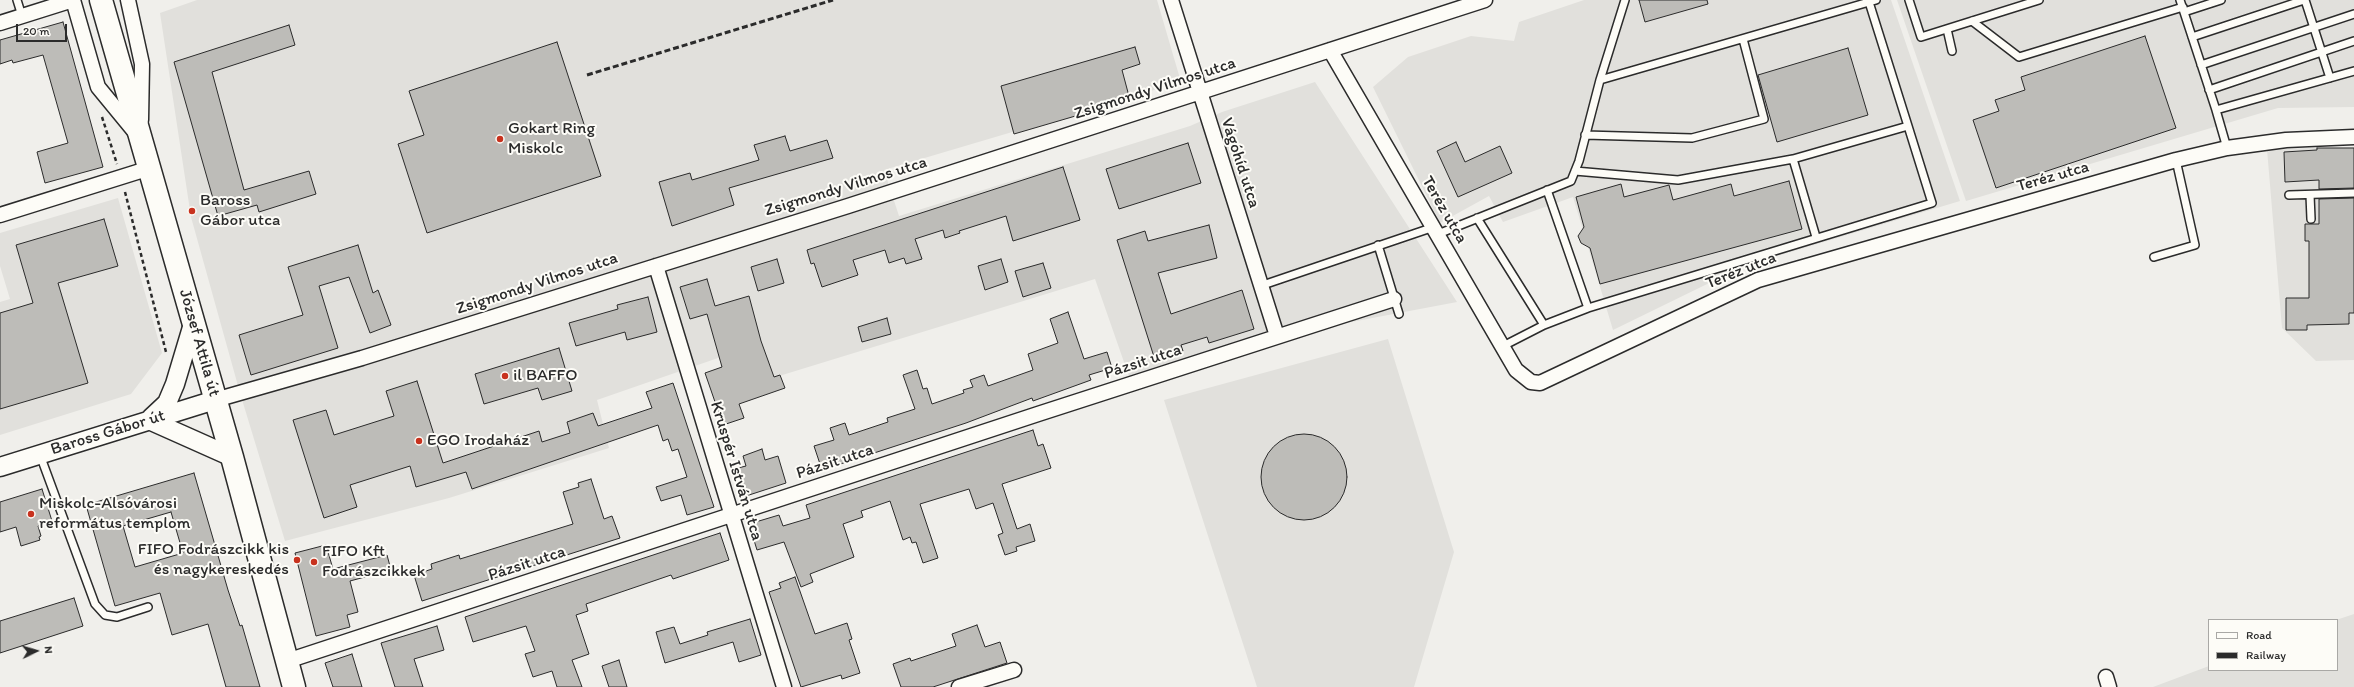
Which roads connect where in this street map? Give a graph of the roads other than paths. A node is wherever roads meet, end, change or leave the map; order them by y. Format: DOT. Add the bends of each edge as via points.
graph roads {
  1 [pos="17,0"];
  2 [pos="73,0"];
  3 [pos="101,0"];
  4 [pos="128,0"];
  5 [pos="1171,0"];
  6 [pos="1485,0"];
  7 [pos="1625,0"];
  8 [pos="1909,0"];
  9 [pos="2039,0"];
  10 [pos="2221,0"];
  11 [pos="2305,0"];
  12 [pos="1873,1"];
  13 [pos="2182,6"];
  14 [pos="2354,14"];
  15 [pos="22,16"];
  16 [pos="1972,21"];
  17 [pos="0,23"];
  18 [pos="2313,28"];
  19 [pos="1946,29"];
  20 [pos="2192,36"];
  21 [pos="1743,39"];
  22 [pos="2354,41"];
  23 [pos="1330,50"];
  24 [pos="1952,51"];
  25 [pos="2321,51"];
  26 [pos="2201,65"];
  27 [pos="2354,71"];
  28 [pos="2330,78"];
  29 [pos="1600,80"];
  30 [pos="2209,90"];
  31 [pos="1199,94"];
  32 [pos="2216,110"];
  33 [pos="1908,126"];
  34 [pos="1585,135"];
  35 [pos="2354,137"];
  36 [pos="141,138"];
  37 [pos="2227,148"];
  38 [pos="1793,159"];
  39 [pos="2176,160"];
  40 [pos="150,168"];
  41 [pos="1575,171"];
  42 [pos="1547,190"];
  43 [pos="2354,193"];
  44 [pos="2288,195"];
  45 [pos="2310,195"];
  46 [pos="0,215"];
  47 [pos="1477,218"];
  48 [pos="2310,219"];
  49 [pos="1436,231"];
  50 [pos="1816,237"];
  51 [pos="1378,246"];
  52 [pos="2154,257"];
  53 [pos="656,266"];
  54 [pos="1260,286"];
  55 [pos="1394,299"];
  56 [pos="1588,308"];
  57 [pos="1398,314"];
  58 [pos="194,324"];
  59 [pos="1544,325"];
  60 [pos="1277,336"];
  61 [pos="1503,346"];
  62 [pos="215,400"];
  63 [pos="149,420"];
  64 [pos="40,455"];
  65 [pos="232,457"];
  66 [pos="0,467"];
  67 [pos="730,516"];
  68 [pos="148,607"];
  69 [pos="287,661"];
  70 [pos="1014,670"];
  71 [pos="294,687"];
  72 [pos="784,687"];
  73 [pos="959,687"];
  1 -- 15 [label="lane"];
  2 -- 15 [label="street"];
  2 -- 36 [label="street" via="98,87"];
  3 -- 36 [label="main road, József Attila út"];
  4 -- 36 [label="street" via="142,64"];
  5 -- 31 [label="street, Vágóhíd utca"];
  6 -- 23 [label="street, Zsigmondy Vilmos utca"];
  7 -- 29 [label="lane"];
  8 -- 19 [label="lane" via="1921,37"];
  9 -- 16 [label="lane"];
  10 -- 13 [label="lane"];
  11 -- 18 [label="lane"];
  11 -- 20 [label="lane"];
  12 -- 21 [label="lane"];
  12 -- 33 [label="lane"];
  13 -- 16 [label="lane" via="2019,57"];
  13 -- 20 [label="lane"];
  14 -- 18 [label="lane"];
  15 -- 17 [label="street"];
  16 -- 19 [label="lane"];
  18 -- 25 [label="lane"];
  18 -- 26 [label="lane"];
  19 -- 24 [label="lane"];
  20 -- 26 [label="lane"];
  21 -- 29 [label="lane"];
  21 -- 34 [label="lane" via="1764,119 1692,138"];
  22 -- 25 [label="lane"];
  23 -- 31 [label="street, Zsigmondy Vilmos utca"];
  23 -- 49 [label="street, Teréz utca"];
  25 -- 28 [label="lane"];
  25 -- 30 [label="lane"];
  26 -- 30 [label="lane"];
  27 -- 28 [label="lane"];
  28 -- 32 [label="lane"];
  29 -- 34 [label="lane"];
  30 -- 32 [label="lane"];
  31 -- 53 [label="street, Zsigmondy Vilmos utca"];
  31 -- 54 [label="street, Vágóhíd utca"];
  32 -- 37 [label="lane"];
  33 -- 38 [label="lane"];
  33 -- 50 [label="lane" via="1932,203"];
  34 -- 41 [label="lane"];
  35 -- 37 [label="street, Teréz utca" via="2286,140"];
  36 -- 40 [label="main road, József Attila út"];
  37 -- 39 [label="street, Teréz utca"];
  38 -- 41 [label="lane" via="1678,180"];
  38 -- 50 [label="lane"];
  39 -- 52 [label="lane" via="2195,246"];
  39 -- 61 [label="street, Teréz utca" via="1758,280 1540,383 1531,382 1516,370"];
  40 -- 46 [label="street"];
  40 -- 58 [label="main road, József Attila út"];
  41 -- 42 [label="lane" via="1571,181"];
  42 -- 47 [label="lane"];
  42 -- 56 [label="lane"];
  43 -- 45 [label="lane"];
  44 -- 45 [label="lane"];
  45 -- 48 [label="lane"];
  47 -- 49 [label="lane"];
  47 -- 59 [label="lane"];
  49 -- 51 [label="lane"];
  49 -- 61 [label="street, Teréz utca"];
  50 -- 56 [label="lane"];
  51 -- 54 [label="lane"];
  51 -- 55 [label="lane"];
  53 -- 62 [label="street, Zsigmondy Vilmos utca" via="362,358"];
  53 -- 67 [label="street, Kruspér István utca"];
  54 -- 60 [label="street, Vágóhíd utca"];
  55 -- 57 [label="lane"];
  55 -- 60 [label="street, Pázsit utca"];
  56 -- 59 [label="lane"];
  58 -- 62 [label="main road, József Attila út"];
  58 -- 63 [label="street" via="167,402"];
  59 -- 61 [label="lane"];
  60 -- 67 [label="street, Pázsit utca"];
  62 -- 63 [label="street, Baross Gábor út"];
  62 -- 65 [label="main road, József Attila út"];
  63 -- 64 [label="street, Baross Gábor út"];
  63 -- 65 [label="street"];
  64 -- 66 [label="street, Baross Gábor út"];
  64 -- 68 [label="lane" via="95,604 105,615 117,617"];
  65 -- 69 [label="main road, József Attila út"];
  67 -- 69 [label="street, Pázsit utca"];
  67 -- 72 [label="street, Kruspér István utca"];
  69 -- 71 [label="main road, József Attila út"];
  70 -- 73 [label="street"];
}
